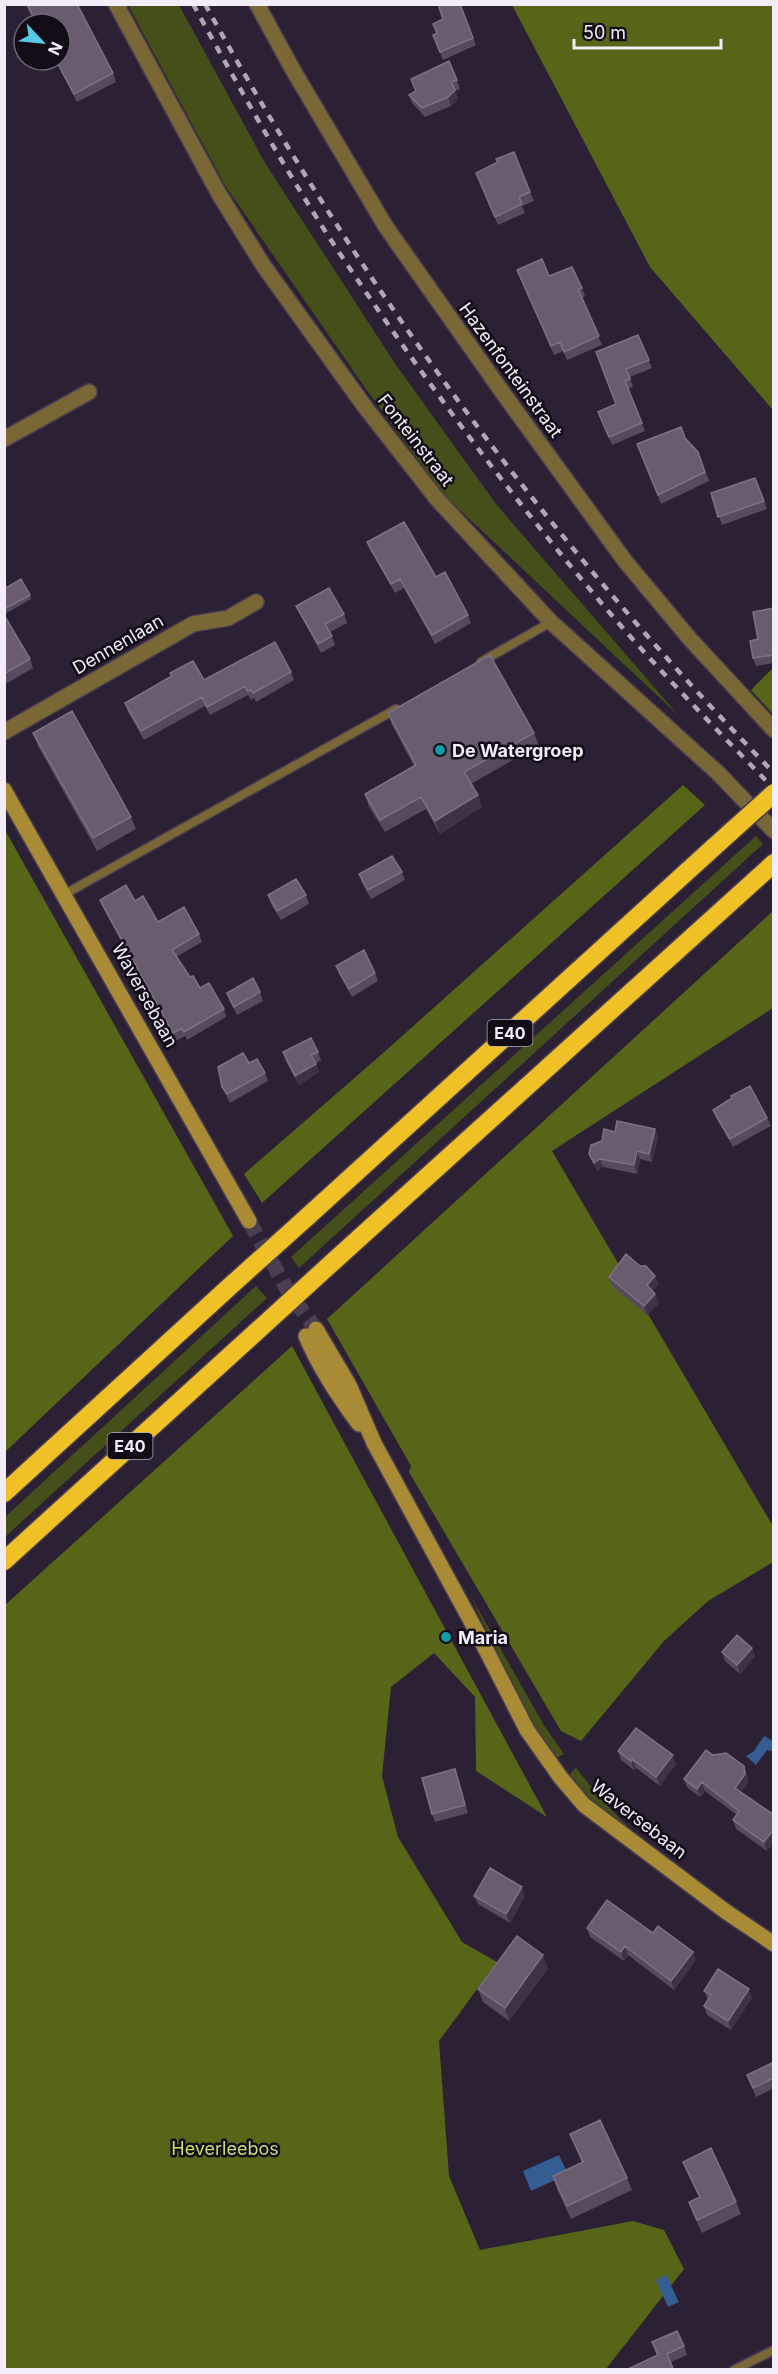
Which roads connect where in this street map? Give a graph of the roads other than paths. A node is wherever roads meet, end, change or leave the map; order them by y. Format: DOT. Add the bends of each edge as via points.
graph roads {
  1 [pos="116,4"];
  2 [pos="257,4"];
  3 [pos="89,392"];
  4 [pos="4,439"];
  5 [pos="256,602"];
  6 [pos="551,622"];
  7 [pos="471,667"];
  8 [pos="410,702"];
  9 [pos="774,730"];
  10 [pos="4,732"];
  11 [pos="4,790"];
  12 [pos="774,793"];
  13 [pos="774,831"];
  14 [pos="774,863"];
  15 [pos="65,894"];
  16 [pos="249,1221"];
  17 [pos="311,1333"];
  18 [pos="4,1493"];
  19 [pos="4,1561"];
  20 [pos="774,1944"];
  21 [pos="774,2350"];
  22 [pos="734,2370"];
  1 -- 6 [label="street, Fonteinstraat" via="219,194 263,265 437,499"];
  2 -- 9 [label="street, Hazenfonteinstraat" via="386,227 503,393 632,569"];
  3 -- 4 [label="street"];
  5 -- 10 [label="street, Dennenlaan" via="228,618 193,624"];
  6 -- 7 [label="lane"];
  6 -- 13 [label="street, Fonteinstraat" via="718,773"];
  8 -- 15 [label="lane"];
  11 -- 15 [label="street, Waversebaan"];
  12 -- 18 [label="highway, E40, bridge"];
  14 -- 19 [label="highway, E40, bridge"];
  15 -- 16 [label="street, Waversebaan"];
  17 -- 20 [label="street, Waversebaan" via="322,1371 374,1443 527,1730 561,1778 584,1805"];
  21 -- 22 [label="lane"];
}
